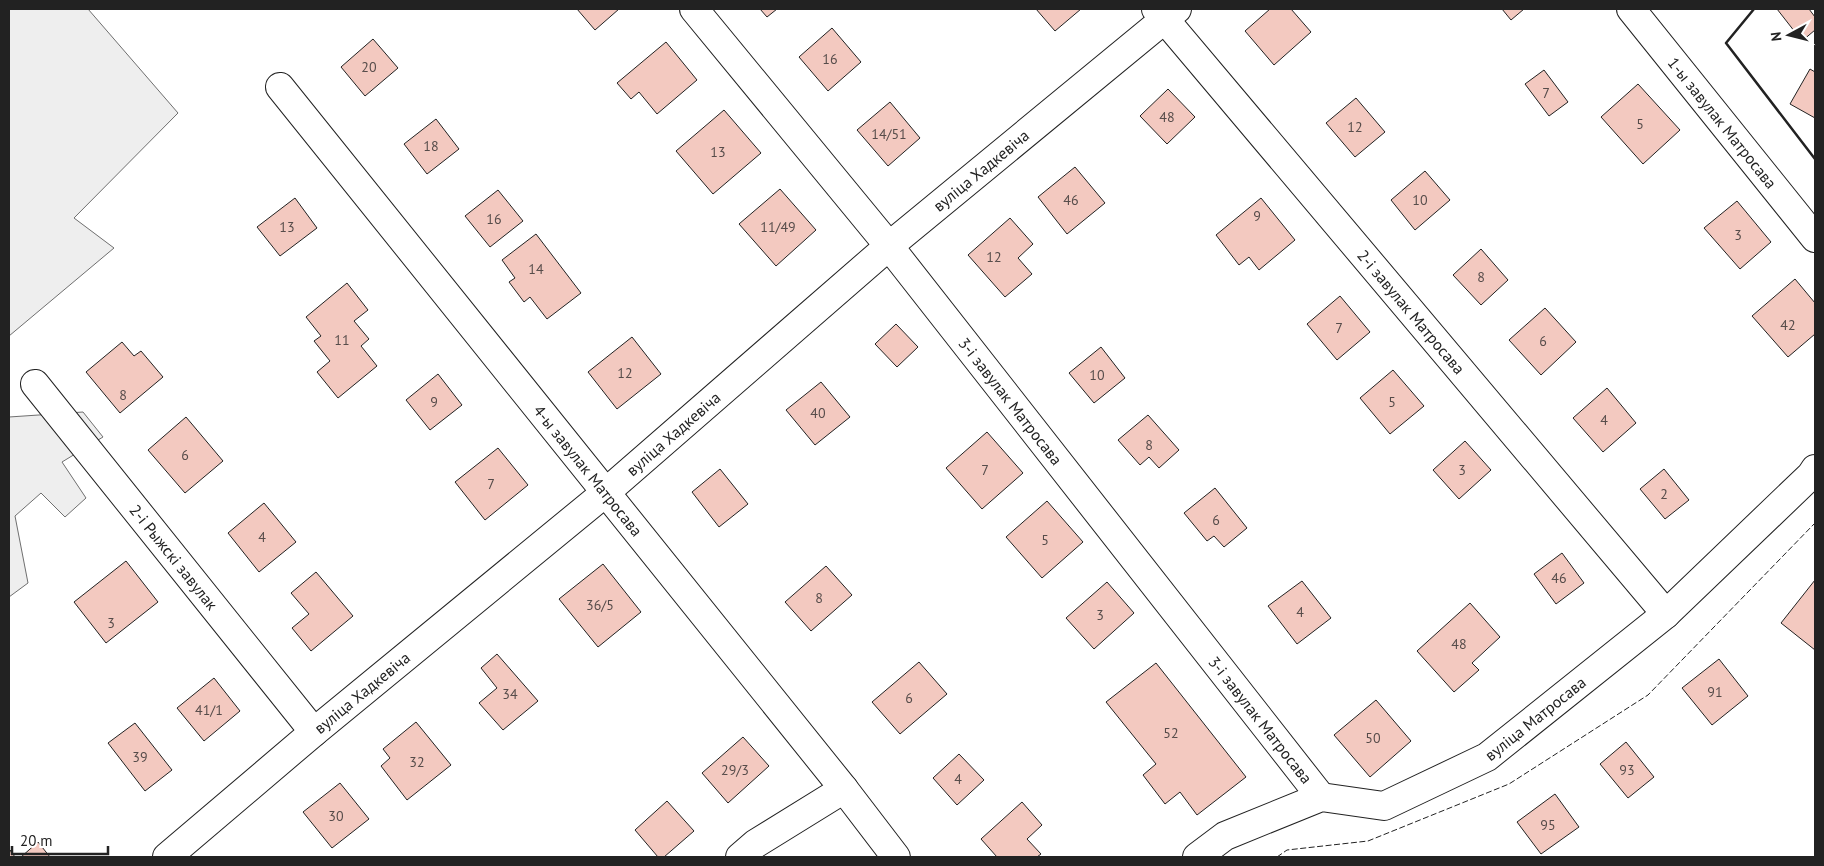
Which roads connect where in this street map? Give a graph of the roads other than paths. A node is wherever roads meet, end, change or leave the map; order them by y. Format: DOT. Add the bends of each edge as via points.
graph roads {
  1 [pos="694,9"];
  2 [pos="1631,9"];
  3 [pos="1166,12"];
  4 [pos="280,87"];
  5 [pos="1815,238"];
  6 [pos="889,246"];
  7 [pos="35,384"];
  8 [pos="1815,469"];
  9 [pos="605,493"];
  10 [pos="1666,614"];
  11 [pos="314,732"];
  12 [pos="844,789"];
  13 [pos="1321,797"];
  14 [pos="167,857"];
  15 [pos="740,857"];
  16 [pos="896,857"];
  17 [pos="1198,857"];
  1 -- 6 [label="street, 3-і завулак Матросава"];
  2 -- 5 [label="street, 1-ы завулак Матросава"];
  3 -- 6 [label="street, вуліца Хадкевіча"];
  3 -- 10 [label="street, 2-і завулак Матросава"];
  4 -- 9 [label="street, 4-ы завулак Матросава"];
  6 -- 9 [label="street, вуліца Хадкевіча"];
  6 -- 13 [label="street, 3-і завулак Матросава"];
  7 -- 11 [label="street, 2-і Рыжскі завулак"];
  8 -- 10 [label="street, вуліца Матросава"];
  9 -- 11 [label="street, вуліца Хадкевіча"];
  9 -- 12 [label="street, 4-ы завулак Матросава"];
  10 -- 13 [label="street, вуліца Матросава" via="1487,757 1384,806"];
  11 -- 14 [label="street, вуліца Хадкевіча"];
  12 -- 15 [label="street" via="755,844"];
  12 -- 16 [label="street, 4-ы завулак Матросава"];
  13 -- 17 [label="street" via="1225,836"];
}
